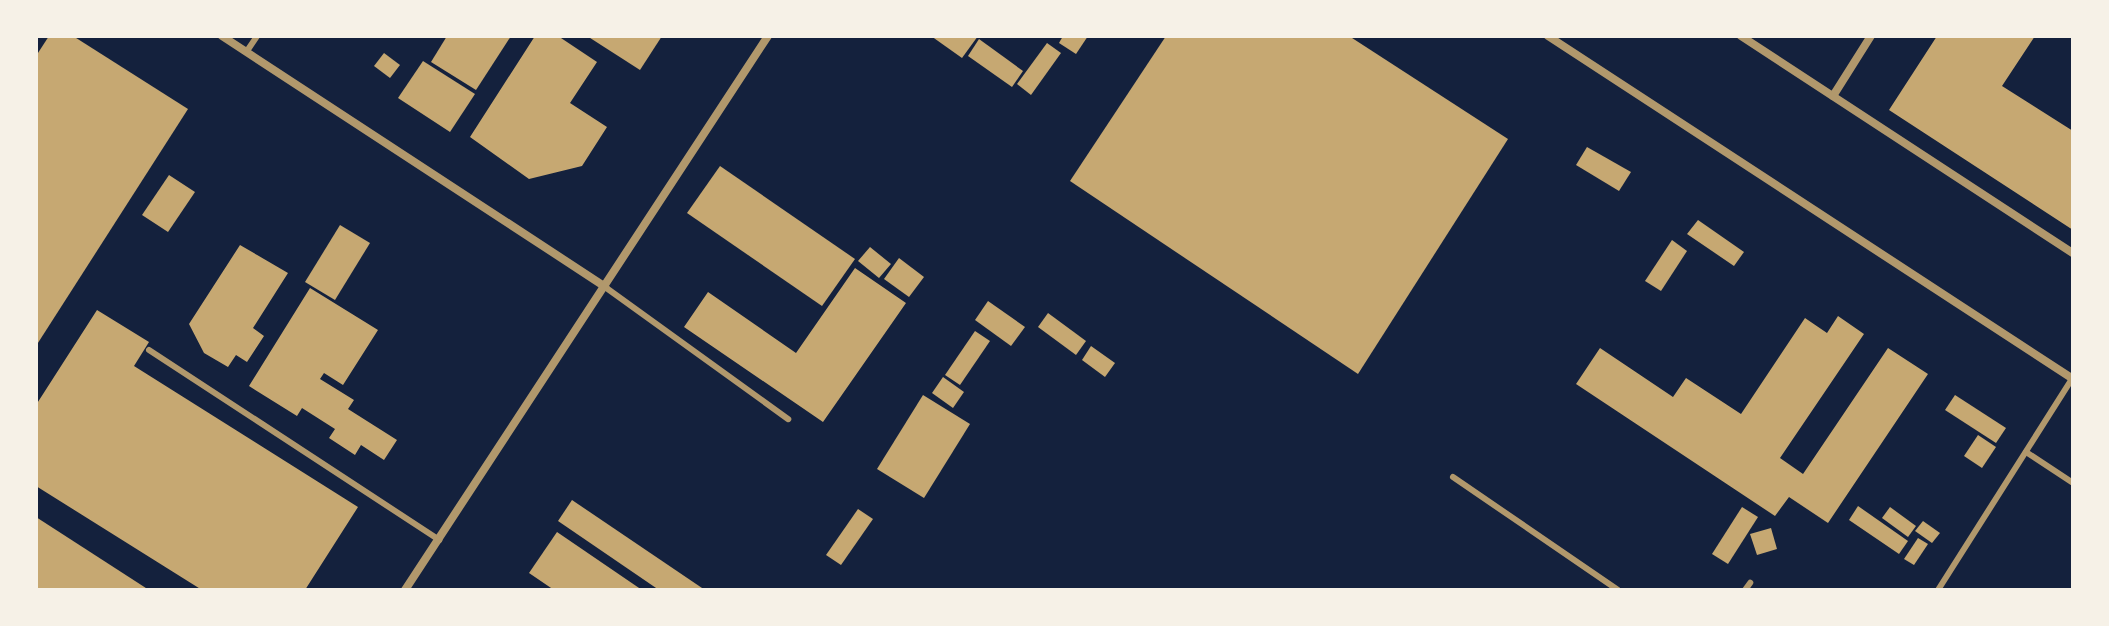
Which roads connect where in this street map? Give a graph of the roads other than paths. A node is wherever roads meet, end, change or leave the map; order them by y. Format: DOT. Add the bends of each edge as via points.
graph roads {
  1 [pos="222,36"];
  2 [pos="257,36"];
  3 [pos="768,36"];
  4 [pos="1548,36"];
  5 [pos="1741,36"];
  6 [pos="1871,36"];
  7 [pos="247,51"];
  8 [pos="1833,96"];
  9 [pos="2073,253"];
  10 [pos="605,287"];
  11 [pos="149,350"];
  12 [pos="2072,379"];
  13 [pos="788,419"];
  14 [pos="2026,452"];
  15 [pos="1453,477"];
  16 [pos="2073,483"];
  17 [pos="439,540"];
  18 [pos="1750,583"];
  19 [pos="405,590"];
  20 [pos="1618,590"];
  21 [pos="1745,590"];
  22 [pos="1938,590"];
  1 -- 7 [label="street"];
  2 -- 7 [label="lane"];
  3 -- 10 [label="street"];
  4 -- 12 [label="street"];
  5 -- 8 [label="street"];
  6 -- 8 [label="street"];
  7 -- 10 [label="street"];
  8 -- 9 [label="street"];
  10 -- 13 [label="lane"];
  10 -- 17 [label="street"];
  11 -- 17 [label="lane"];
  12 -- 14 [label="lane"];
  14 -- 16 [label="lane"];
  14 -- 22 [label="lane"];
  15 -- 20 [label="lane"];
  17 -- 19 [label="street"];
  18 -- 21 [label="lane"];
}
